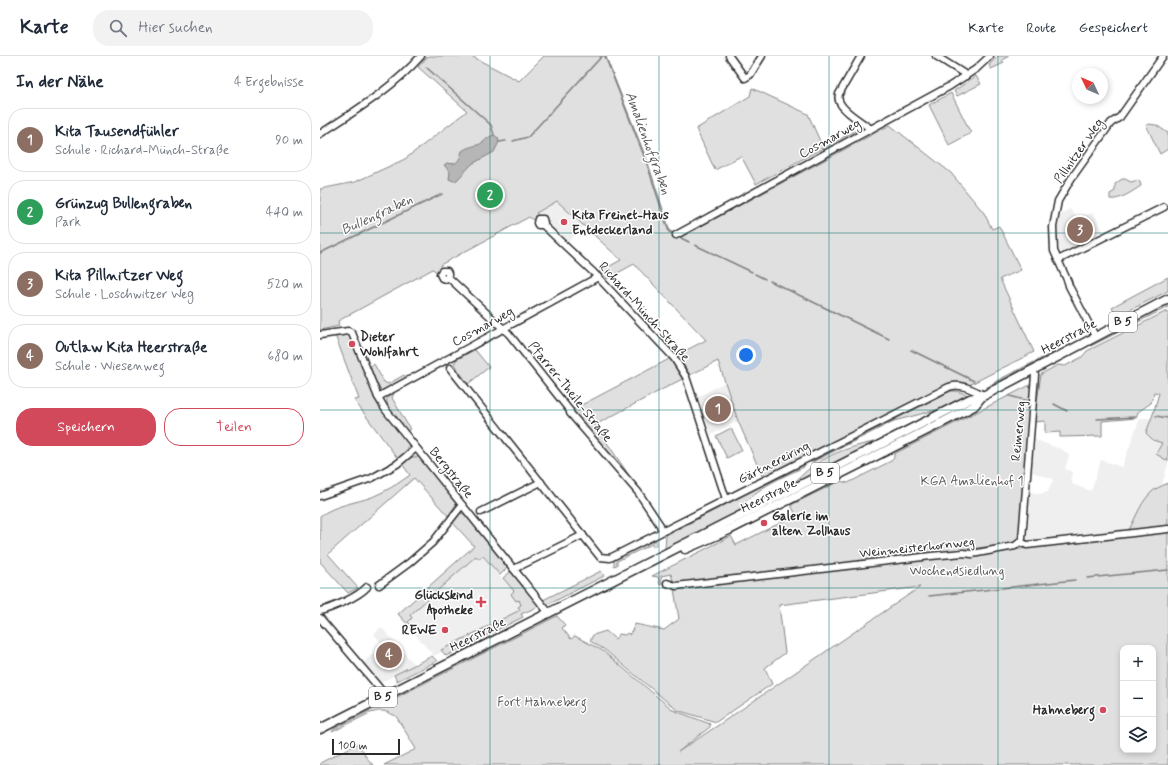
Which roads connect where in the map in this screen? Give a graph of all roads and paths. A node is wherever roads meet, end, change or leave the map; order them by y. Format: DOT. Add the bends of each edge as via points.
graph roads {
  1 [pos="421,56"];
  2 [pos="729,56"];
  3 [pos="762,56"];
  4 [pos="861,56"];
  5 [pos="936,56"];
  6 [pos="990,56"];
  7 [pos="1163,56"];
  8 [pos="966,76"];
  9 [pos="871,129"];
  10 [pos="320,134"];
  11 [pos="1164,207"];
  12 [pos="543,225"];
  13 [pos="676,235"];
  14 [pos="1058,260"];
  15 [pos="448,277"];
  16 [pos="598,277"];
  17 [pos="1168,299"];
  18 [pos="503,329"];
  19 [pos="320,335"];
  20 [pos="1095,336"];
  21 [pos="450,368"];
  22 [pos="1033,370"];
  23 [pos="983,396"];
  24 [pos="378,397"];
  25 [pos="416,448"];
  26 [pos="541,482"];
  27 [pos="320,496"];
  28 [pos="726,499"];
  29 [pos="462,505"];
  30 [pos="481,512"];
  31 [pos="1168,529"];
  32 [pos="662,531"];
  33 [pos="583,535"];
  34 [pos="1020,542"];
  35 [pos="513,568"];
  36 [pos="667,583"];
  37 [pos="379,585"];
  38 [pos="366,588"];
  39 [pos="320,611"];
  40 [pos="549,613"];
  41 [pos="320,618"];
  42 [pos="385,696"];
  43 [pos="320,729"];
  1 -- 10 [label="street" via="380,93"];
  2 -- 3 [label="street" via="745,78 750,75"];
  4 -- 9 [label="street" via="838,100"];
  5 -- 8 [label="street"];
  6 -- 8 [label="street, Cosmarweg"];
  7 -- 14 [label="street, Pillnitzer Weg" via="1120,117 1103,135 1058,202 1053,234 1054,251"];
  8 -- 9 [label="street, Cosmarweg"];
  9 -- 13 [label="street, Cosmarweg"];
  11 -- 14 [label="street"];
  12 -- 16 [label="street, Richard-Münch-Straße"];
  14 -- 20 [label="street, Pillnitzer Weg"];
  15 -- 18 [label="street, Pfarrer-Theile-Straße"];
  16 -- 18 [label="street, Cosmarweg"];
  16 -- 28 [label="street, Richard-Münch-Straße" via="674,358 686,375"];
  17 -- 20 [label="main road, Heerstraße / B 5"];
  18 -- 24 [label="street, Cosmarweg"];
  18 -- 32 [label="street, Pfarrer-Theile-Straße" via="570,414 638,492"];
  19 -- 24 [label="street, Bergstraße" via="348,330 352,333"];
  20 -- 22 [label="main road, Heerstraße / B 5"];
  21 -- 26 [label="street, Gärtnereiring"];
  22 -- 23 [label="main road, Heerstraße / B 5"];
  22 -- 34 [label="street, Reimerweg" via="1035,375"];
  23 -- 28 [label="street, Gärtnereiring" via="960,386 949,387"];
  23 -- 40 [label="main road, Heerstraße / B 5" via="970,399"];
  24 -- 25 [label="street, Bergstraße"];
  25 -- 27 [label="street" via="397,464 372,478"];
  25 -- 29 [label="street, Bergstraße"];
  26 -- 30 [label="street"];
  26 -- 33 [label="street, Gärtnereiring"];
  28 -- 32 [label="street, Gärtnereiring"];
  29 -- 35 [label="street, Bergstraße"];
  29 -- 37 [label="street" via="433,542"];
  31 -- 34 [label="street, Weinmeisterhornweg" via="1027,545"];
  32 -- 33 [label="street, Gärtnereiring" via="610,558 600,557"];
  33 -- 35 [label="street"];
  34 -- 36 [label="street, Weinmeisterhornweg" via="1014,546 972,554 931,556 676,586"];
  35 -- 40 [label="street, Bergstraße"];
  38 -- 39 [label="street" via="340,604"];
  40 -- 42 [label="main road, Heerstraße / B 5"];
  41 -- 42 [label="street"];
  42 -- 43 [label="main road, Heerstraße / B 5"];
}
